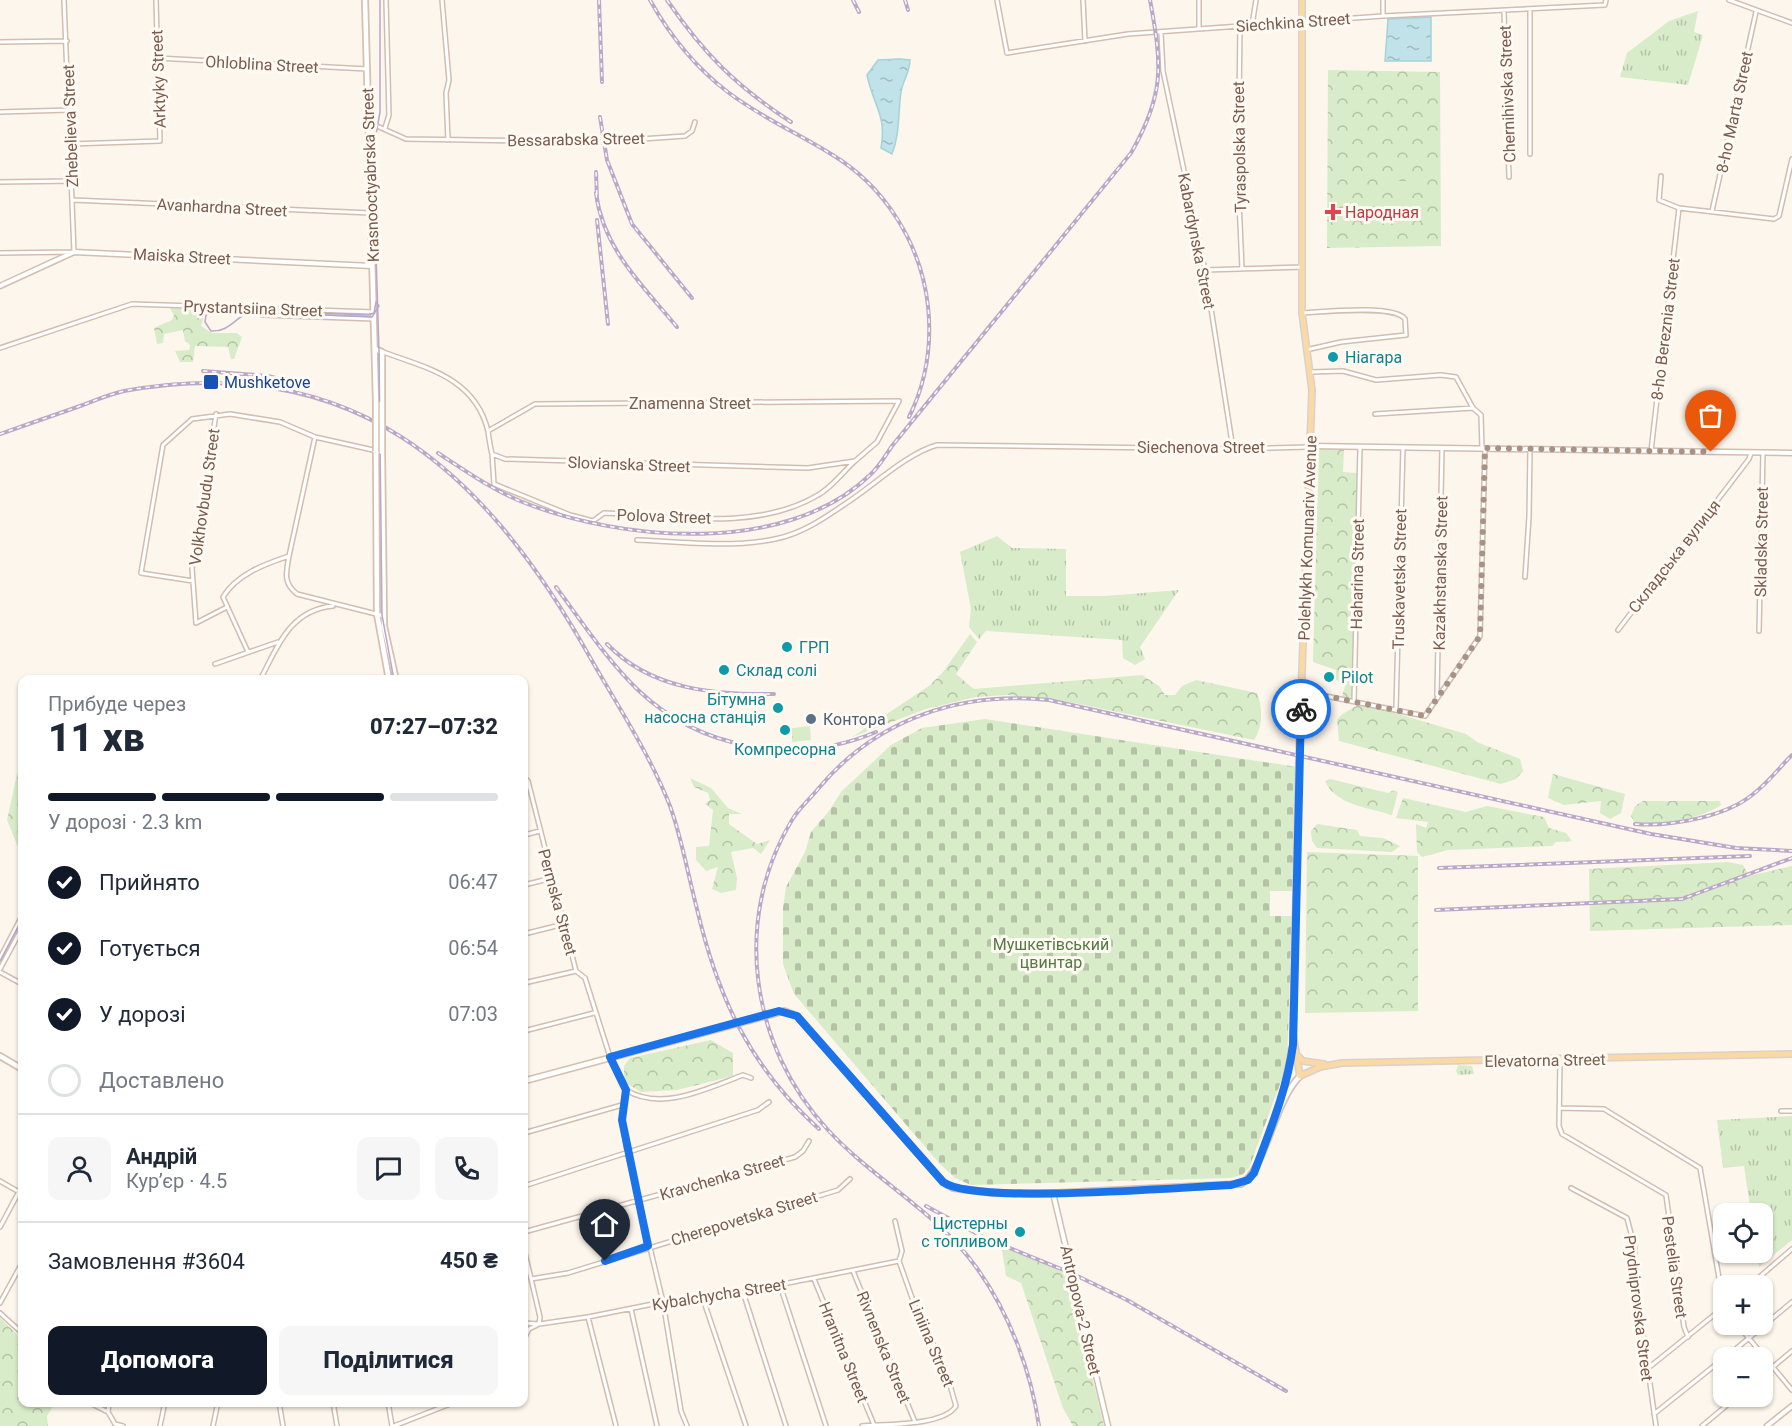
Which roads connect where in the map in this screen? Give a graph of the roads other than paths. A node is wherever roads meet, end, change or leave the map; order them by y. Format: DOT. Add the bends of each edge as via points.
graph roads {
  1 [pos="64,0"];
  2 [pos="156,0"];
  3 [pos="366,0"];
  4 [pos="386,0"];
  5 [pos="442,0"];
  6 [pos="997,0"];
  7 [pos="1083,0"];
  8 [pos="1199,0"];
  9 [pos="1256,0"];
  10 [pos="1302,0"];
  11 [pos="1383,0"];
  12 [pos="1606,0"];
  13 [pos="1729,0"];
  14 [pos="1504,11"];
  15 [pos="1530,11"];
  16 [pos="1756,12"];
  17 [pos="1383,16"];
  18 [pos="1302,22"];
  19 [pos="1792,22"];
  20 [pos="1252,25"];
  21 [pos="1240,26"];
  22 [pos="1199,29"];
  23 [pos="1161,33"];
  24 [pos="67,41"];
  25 [pos="1085,41"];
  26 [pos="0,42"];
  27 [pos="158,58"];
  28 [pos="367,69"];
  29 [pos="69,110"];
  30 [pos="0,112"];
  31 [pos="368,122"];
  32 [pos="695,122"];
  33 [pos="385,128"];
  34 [pos="448,140"];
  35 [pos="71,144"];
  36 [pos="1530,154"];
  37 [pos="1792,159"];
  38 [pos="1661,176"];
  39 [pos="1509,177"];
  40 [pos="72,181"];
  41 [pos="0,182"];
  42 [pos="73,200"];
  43 [pos="1679,208"];
  44 [pos="1712,211"];
  45 [pos="371,213"];
  46 [pos="74,252"];
  47 [pos="0,253"];
  48 [pos="372,266"];
  49 [pos="1302,267"];
  50 [pos="1242,268"];
  51 [pos="1205,270"];
  52 [pos="0,286"];
  53 [pos="374,312"];
  54 [pos="1302,313"];
  55 [pos="262,315"];
  56 [pos="374,319"];
  57 [pos="0,348"];
  58 [pos="375,349"];
  59 [pos="1306,350"];
  60 [pos="382,352"];
  61 [pos="1311,372"];
  62 [pos="1473,408"];
  63 [pos="216,414"];
  64 [pos="1375,414"];
  65 [pos="488,431"];
  66 [pos="315,437"];
  67 [pos="1311,446"];
  68 [pos="1360,447"];
  69 [pos="1403,447"];
  70 [pos="1442,448"];
  71 [pos="1483,448"];
  72 [pos="1233,449"];
  73 [pos="1530,450"];
  74 [pos="379,451"];
  75 [pos="1651,451"];
  76 [pos="1751,453"];
  77 [pos="1763,453"];
  78 [pos="1792,453"];
  79 [pos="492,454"];
  80 [pos="855,461"];
  81 [pos="637,540"];
  82 [pos="289,556"];
  83 [pos="1525,577"];
  84 [pos="193,581"];
  85 [pos="335,606"];
  86 [pos="227,607"];
  87 [pos="377,614"];
  88 [pos="384,616"];
  89 [pos="1618,630"];
  90 [pos="1759,631"];
  91 [pos="280,641"];
  92 [pos="248,652"];
  93 [pos="215,664"];
  94 [pos="263,675"];
  95 [pos="388,675"];
  96 [pos="395,675"];
  97 [pos="1301,691"];
  98 [pos="1437,697"];
  99 [pos="1354,701"];
  100 [pos="1396,710"];
  101 [pos="528,781"];
  102 [pos="540,831"];
  103 [pos="528,834"];
  104 [pos="552,878"];
  105 [pos="528,884"];
  106 [pos="18,924"];
  107 [pos="564,924"];
  108 [pos="528,933"];
  109 [pos="18,936"];
  110 [pos="0,958"];
  111 [pos="576,970"];
  112 [pos="0,971"];
  113 [pos="528,981"];
  114 [pos="18,982"];
  115 [pos="595,1013"];
  116 [pos="528,1030"];
  117 [pos="1293,1045"];
  118 [pos="1792,1054"];
  119 [pos="0,1056"];
  120 [pos="610,1057"];
  121 [pos="1560,1060"];
  122 [pos="1331,1064"];
  123 [pos="18,1067"];
  124 [pos="1300,1076"];
  125 [pos="752,1078"];
  126 [pos="528,1080"];
  127 [pos="626,1090"];
  128 [pos="769,1102"];
  129 [pos="1281,1102"];
  130 [pos="622,1105"];
  131 [pos="1560,1108"];
  132 [pos="1781,1111"];
  133 [pos="1792,1111"];
  134 [pos="528,1132"];
  135 [pos="809,1141"];
  136 [pos="627,1151"];
  137 [pos="850,1179"];
  138 [pos="0,1181"];
  139 [pos="528,1185"];
  140 [pos="1571,1188"];
  141 [pos="18,1191"];
  142 [pos="1053,1193"];
  143 [pos="18,1194"];
  144 [pos="637,1201"];
  145 [pos="895,1221"];
  146 [pos="0,1227"];
  147 [pos="528,1231"];
  148 [pos="648,1246"];
  149 [pos="1792,1249"];
  150 [pos="899,1261"];
  151 [pos="528,1266"];
  152 [pos="18,1270"];
  153 [pos="853,1271"];
  154 [pos="1718,1275"];
  155 [pos="1762,1275"];
  156 [pos="531,1279"];
  157 [pos="814,1279"];
  158 [pos="780,1285"];
  159 [pos="743,1292"];
  160 [pos="702,1296"];
  161 [pos="663,1302"];
  162 [pos="1792,1302"];
  163 [pos="0,1304"];
  164 [pos="631,1309"];
  165 [pos="0,1313"];
  166 [pos="1713,1316"];
  167 [pos="588,1317"];
  168 [pos="528,1323"];
  169 [pos="539,1324"];
  170 [pos="18,1329"];
  171 [pos="528,1331"];
  172 [pos="1745,1335"];
  173 [pos="1688,1337"];
  174 [pos="1748,1339"];
  175 [pos="1738,1347"];
  176 [pos="1755,1347"];
  177 [pos="1792,1351"];
  178 [pos="1713,1367"];
  179 [pos="1773,1367"];
  180 [pos="1647,1369"];
  181 [pos="1773,1369"];
  182 [pos="1792,1390"];
  183 [pos="1792,1406"];
  184 [pos="98,1407"];
  185 [pos="108,1407"];
  186 [pos="164,1407"];
  187 [pos="217,1407"];
  188 [pos="280,1407"];
  189 [pos="334,1407"];
  190 [pos="389,1407"];
  191 [pos="442,1407"];
  192 [pos="1725,1407"];
  193 [pos="108,1412"];
  194 [pos="1654,1414"];
  195 [pos="916,1423"];
  196 [pos="115,1425"];
  197 [pos="874,1425"];
  198 [pos="123,1426"];
  199 [pos="160,1426"];
  200 [pos="213,1426"];
  201 [pos="283,1426"];
  202 [pos="337,1426"];
  203 [pos="393,1426"];
  204 [pos="616,1426"];
  205 [pos="657,1426"];
  206 [pos="687,1426"];
  207 [pos="746,1426"];
  208 [pos="786,1426"];
  209 [pos="826,1426"];
  210 [pos="862,1426"];
  211 [pos="1108,1426"];
  212 [pos="1656,1426"];
  213 [pos="1702,1426"];
  214 [pos="1767,1426"];
  1 -- 24 [label="street, Zhebelieva Street"];
  2 -- 27 [label="street, Arktyky Street"];
  3 -- 28 [label="main road, Krasnooctyabrska Street"];
  4 -- 33 [label="street" via="389,115"];
  5 -- 34 [label="street" via="449,80"];
  6 -- 25 [label="street, Siechkina Street" via="1007,53"];
  7 -- 25 [label="street"];
  8 -- 22 [label="street"];
  9 -- 20 [label="street"];
  10 -- 18 [label="main road, Polehlykh Komunariv Avenue"];
  11 -- 17 [label="street"];
  12 -- 15 [label="street, Siechkina Street" via="1605,5"];
  13 -- 16 [label="street"];
  14 -- 15 [label="street, Siechkina Street"];
  14 -- 17 [label="street, Siechkina Street"];
  14 -- 39 [label="street, Chernihivska Street"];
  15 -- 36 [label="street, Chernihivska Street"];
  16 -- 19 [label="street"];
  16 -- 44 [label="street, 8-ho Marta Street"];
  17 -- 18 [label="street, Siechkina Street"];
  18 -- 20 [label="street, Siechkina Street"];
  18 -- 49 [label="main road, Polehlykh Komunariv Avenue"];
  20 -- 21 [label="street, Siechkina Street"];
  21 -- 22 [label="street, Siechkina Street"];
  21 -- 50 [label="street, Tyraspolska Street" via="1238,179"];
  22 -- 23 [label="street, Siechkina Street"];
  23 -- 25 [label="street, Siechkina Street"];
  23 -- 51 [label="street, Kabardynska Street" via="1163,72"];
  24 -- 26 [label="street"];
  24 -- 29 [label="street, Zhebelieva Street"];
  27 -- 28 [label="street, Ohloblina Street"];
  27 -- 35 [label="street, Arktyky Street" via="160,141"];
  28 -- 31 [label="main road, Krasnooctyabrska Street"];
  29 -- 30 [label="street"];
  29 -- 35 [label="street, Zhebelieva Street"];
  31 -- 33 [label="street, Bessarabska Street"];
  31 -- 45 [label="main road, Krasnooctyabrska Street"];
  32 -- 34 [label="street, Bessarabska Street" via="689,134 598,142"];
  33 -- 34 [label="street, Bessarabska Street" via="406,139"];
  35 -- 40 [label="street, Zhebelieva Street"];
  37 -- 44 [label="street" via="1779,216 1774,219"];
  38 -- 43 [label="street" via="1659,200"];
  40 -- 41 [label="street"];
  40 -- 42 [label="street, Zhebelieva Street"];
  42 -- 45 [label="street, Avanhardna Street"];
  42 -- 46 [label="street, Zhebelieva Street"];
  43 -- 44 [label="street"];
  43 -- 75 [label="street, 8-ho Bereznia Street"];
  45 -- 48 [label="main road, Krasnooctyabrska Street"];
  46 -- 47 [label="street"];
  46 -- 48 [label="street, Maiska Street"];
  46 -- 52 [label="street, Maiska Street"];
  48 -- 53 [label="main road, Krasnooctyabrska Street"];
  49 -- 50 [label="street"];
  49 -- 54 [label="main road, Polehlykh Komunariv Avenue"];
  50 -- 51 [label="street"];
  51 -- 72 [label="street, Kabardynska Street"];
  53 -- 56 [label="main road, Krasnooctyabrska Street"];
  53 -- 57 [label="street, Prystantsiina Street" via="132,304"];
  54 -- 59 [label="main road, Polehlykh Komunariv Avenue"];
  54 -- 59 [label="street" via="1371,310 1399,313 1405,319 1406,335"];
  55 -- 56 [label="street, Prystantsiina Street"];
  56 -- 58 [label="main road, Krasnooctyabrska Street"];
  58 -- 60 [label="main road"];
  58 -- 74 [label="main road, Krasnooctyabrska Street, bridge"];
  59 -- 61 [label="main road, Polehlykh Komunariv Avenue"];
  60 -- 65 [label="street" via="445,375 461,385 474,400"];
  60 -- 74 [label="main road, bridge"];
  61 -- 62 [label="street" via="1343,370 1376,380 1456,377"];
  61 -- 67 [label="main road, Polehlykh Komunariv Avenue"];
  62 -- 64 [label="street"];
  62 -- 71 [label="street" via="1482,415"];
  63 -- 66 [label="street, Volkhovbudu Street" via="280,422"];
  63 -- 84 [label="street, Volkhovbudu Street"];
  63 -- 84 [label="street, Volkhovbudu Street" via="192,419 163,445 141,573"];
  65 -- 79 [label="street"];
  65 -- 80 [label="street, Znamenna Street" via="535,404 899,401 877,442"];
  66 -- 74 [label="street, Volkhovbudu Street"];
  66 -- 82 [label="street"];
  67 -- 68 [label="street, Siechenova Street"];
  67 -- 72 [label="street, Siechenova Street"];
  67 -- 97 [label="main road, Polehlykh Komunariv Avenue"];
  68 -- 69 [label="street, Siechenova Street"];
  68 -- 99 [label="street, Haharina Street"];
  69 -- 70 [label="street, Siechenova Street"];
  69 -- 100 [label="street, Truskavetska Street"];
  70 -- 71 [label="street, Siechenova Street"];
  70 -- 98 [label="street, Kazakhstanska Street"];
  71 -- 73 [label="street, Siechenova Street"];
  71 -- 98 [label="street" via="1480,636"];
  72 -- 81 [label="street, Siechenova Street" via="937,445 816,522 784,536 750,542"];
  73 -- 75 [label="street, Siechenova Street"];
  73 -- 83 [label="street"];
  74 -- 87 [label="main road"];
  74 -- 88 [label="main road"];
  75 -- 76 [label="street, Siechenova Street"];
  76 -- 77 [label="street, Siechenova Street"];
  76 -- 89 [label="street, Складська вулиця"];
  77 -- 78 [label="street, Siechenova Street"];
  77 -- 90 [label="street, Skladska Street"];
  79 -- 80 [label="street, Slovianska Street" via="505,459 784,468"];
  79 -- 80 [label="street, Polova Street" via="494,484 593,521 604,513 718,518 777,513 819,495"];
  82 -- 85 [label="street" via="285,578 289,588"];
  82 -- 86 [label="street" via="263,565 229,587 224,597"];
  84 -- 86 [label="street, Volkhovbudu Street" via="196,622"];
  85 -- 87 [label="street"];
  85 -- 91 [label="street" via="303,614"];
  86 -- 92 [label="street"];
  87 -- 88 [label="street"];
  87 -- 95 [label="main road"];
  88 -- 96 [label="main road"];
  91 -- 92 [label="street"];
  91 -- 94 [label="street"];
  92 -- 93 [label="street"];
  97 -- 99 [label="street"];
  97 -- 117 [label="main road, Polehlykh Komunariv Avenue"];
  98 -- 100 [label="street" via="1425,716"];
  99 -- 100 [label="street"];
  101 -- 102 [label="street, Permska Street"];
  102 -- 103 [label="street"];
  102 -- 104 [label="street, Permska Street"];
  104 -- 105 [label="street"];
  104 -- 107 [label="street, Permska Street"];
  106 -- 110 [label="street"];
  107 -- 108 [label="street"];
  107 -- 111 [label="street, Permska Street"];
  109 -- 112 [label="street"];
  111 -- 113 [label="street"];
  111 -- 115 [label="street, Permska Street" via="585,978"];
  112 -- 114 [label="street"];
  115 -- 116 [label="street"];
  115 -- 120 [label="street, Permska Street"];
  117 -- 122 [label="main road" via="1303,1061"];
  117 -- 124 [label="main road, Polehlykh Komunariv Avenue"];
  117 -- 129 [label="main road"];
  118 -- 121 [label="main road, Elevatorna Street"];
  119 -- 123 [label="main road"];
  120 -- 126 [label="main road"];
  120 -- 127 [label="street, Permska Street"];
  120 -- 142 [label="main road" via="764,1015 789,1012 797,1016 948,1186 994,1193"];
  121 -- 122 [label="main road, Elevatorna Street"];
  121 -- 131 [label="street"];
  122 -- 124 [label="main road, Elevatorna Street"];
  124 -- 129 [label="main road"];
  125 -- 127 [label="street" via="743,1076 683,1097 633,1094"];
  127 -- 130 [label="street"];
  128 -- 136 [label="street" via="758,1110"];
  129 -- 142 [label="main road" via="1254,1173 1241,1184"];
  130 -- 134 [label="street"];
  130 -- 136 [label="street"];
  131 -- 154 [label="street" via="1604,1109 1700,1168"];
  131 -- 173 [label="street, Pestelia Street" via="1562,1134 1666,1196"];
  132 -- 133 [label="street"];
  135 -- 144 [label="street, Kravchenka Street" via="795,1157"];
  136 -- 139 [label="street"];
  136 -- 144 [label="street"];
  137 -- 148 [label="street, Cherepovetska Street" via="838,1190"];
  138 -- 141 [label="street"];
  140 -- 180 [label="street, Prydniprovska Street" via="1627,1218 1635,1249"];
  142 -- 211 [label="street, Antropova-2 Street"];
  143 -- 146 [label="street"];
  144 -- 147 [label="street, Kravchenka Street"];
  144 -- 148 [label="street"];
  145 -- 150 [label="street, Liniina Street" via="902,1251"];
  148 -- 156 [label="street, Cherepovetska Street" via="568,1273"];
  148 -- 161 [label="street"];
  149 -- 155 [label="street"];
  150 -- 153 [label="street, Kybalchycha Street"];
  150 -- 195 [label="street, Liniina Street" via="956,1401 951,1413"];
  151 -- 156 [label="street"];
  152 -- 163 [label="street"];
  153 -- 157 [label="street, Kybalchycha Street"];
  153 -- 195 [label="street, Rivnenska Street"];
  156 -- 169 [label="street"];
  157 -- 158 [label="street, Kybalchycha Street"];
  157 -- 197 [label="street, Hranitna Street"];
  158 -- 159 [label="street, Kybalchycha Street"];
  158 -- 209 [label="street"];
  159 -- 160 [label="street, Kybalchycha Street"];
  159 -- 208 [label="street"];
  160 -- 161 [label="street, Kybalchycha Street"];
  160 -- 207 [label="street"];
  161 -- 164 [label="street, Kybalchycha Street"];
  161 -- 206 [label="street" via="681,1411"];
  162 -- 174 [label="street"];
  164 -- 167 [label="street, Kybalchycha Street"];
  164 -- 205 [label="street"];
  165 -- 170 [label="street"];
  166 -- 173 [label="street"];
  167 -- 169 [label="street, Kybalchycha Street"];
  167 -- 204 [label="street"];
  168 -- 169 [label="street, Kybalchycha Street"];
  169 -- 171 [label="street"];
  172 -- 174 [label="street"];
  173 -- 180 [label="street"];
  174 -- 175 [label="street"];
  174 -- 176 [label="street"];
  177 -- 179 [label="street"];
  178 -- 194 [label="street"];
  180 -- 194 [label="street, Prydniprovska Street"];
  181 -- 182 [label="street"];
  183 -- 214 [label="street"];
  184 -- 193 [label="street"];
  185 -- 193 [label="street"];
  186 -- 199 [label="street"];
  187 -- 200 [label="street"];
  188 -- 201 [label="street"];
  189 -- 202 [label="street"];
  190 -- 203 [label="street"];
  191 -- 203 [label="street"];
  192 -- 213 [label="street"];
  193 -- 196 [label="street"];
  194 -- 212 [label="street, Prydniprovska Street"];
  195 -- 197 [label="street, Liniina Street"];
  196 -- 198 [label="street"];
  197 -- 210 [label="street, Liniina Street"];
}
